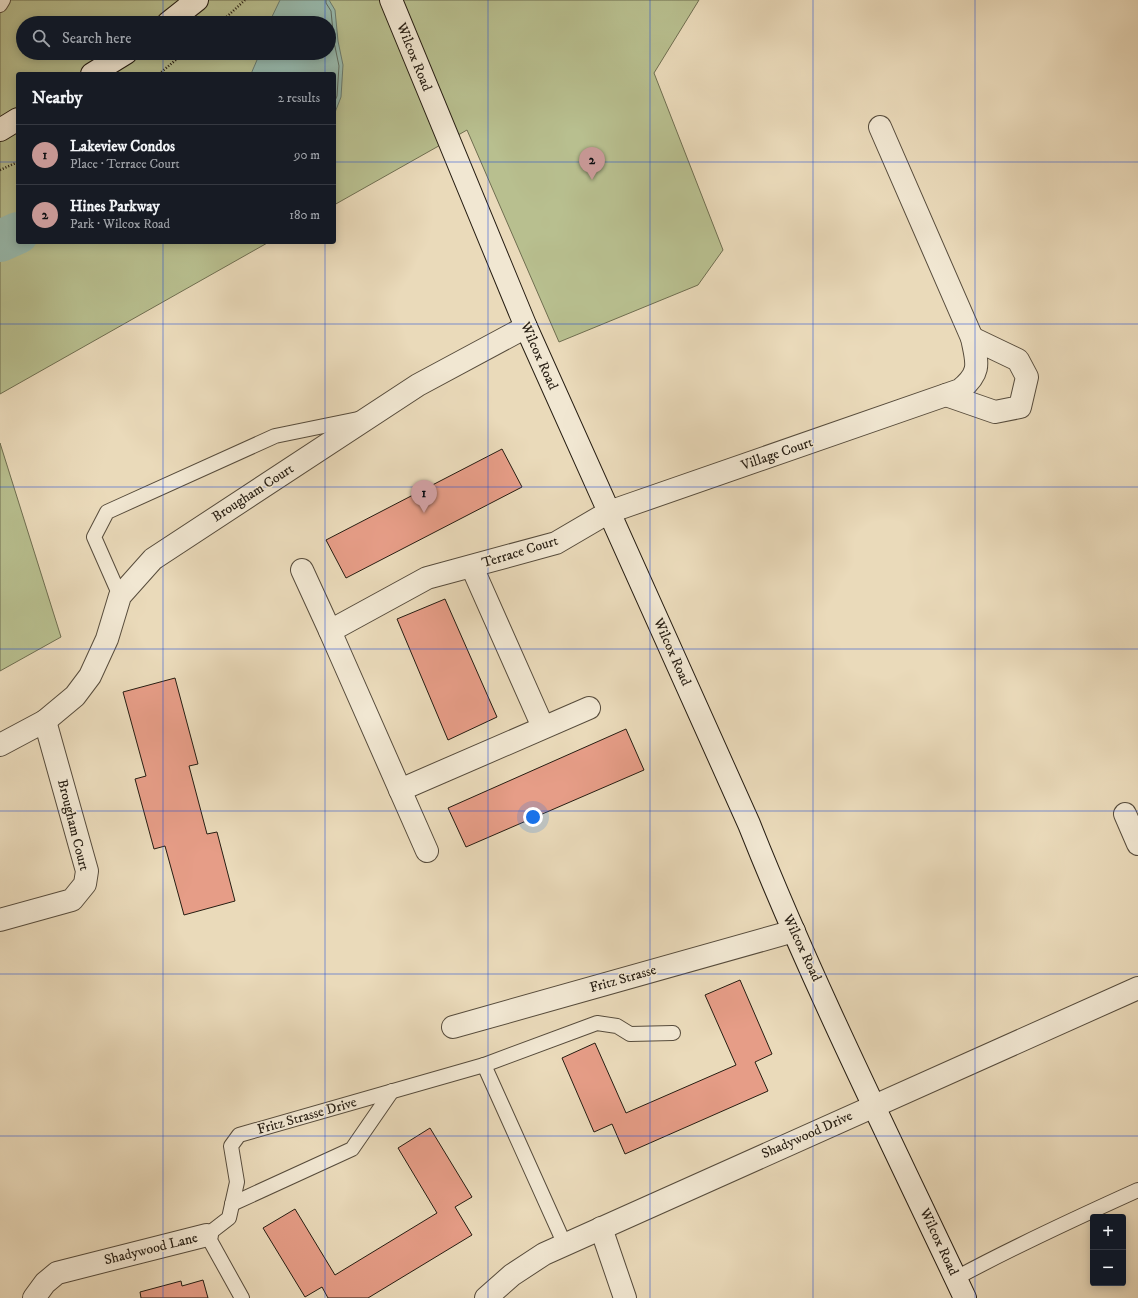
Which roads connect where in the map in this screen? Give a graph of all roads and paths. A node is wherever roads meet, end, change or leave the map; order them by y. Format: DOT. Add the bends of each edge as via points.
graph roads {
  1 [pos="3,0"];
  2 [pos="197,0"];
  3 [pos="245,0"];
  4 [pos="391,0"];
  5 [pos="0,5"];
  6 [pos="177,16"];
  7 [pos="228,16"];
  8 [pos="115,60"];
  9 [pos="176,60"];
  10 [pos="95,72"];
  11 [pos="161,72"];
  12 [pos="880,127"];
  13 [pos="16,163"];
  14 [pos="0,170"];
  15 [pos="526,327"];
  16 [pos="972,338"];
  17 [pos="946,395"];
  18 [pos="368,417"];
  19 [pos="609,512"];
  20 [pos="472,567"];
  21 [pos="302,570"];
  22 [pos="120,596"];
  23 [pos="330,631"];
  24 [pos="589,708"];
  25 [pos="45,721"];
  26 [pos="543,727"];
  27 [pos="0,744"];
  28 [pos="400,790"];
  29 [pos="1125,814"];
  30 [pos="1138,844"];
  31 [pos="427,851"];
  32 [pos="0,920"];
  33 [pos="794,931"];
  34 [pos="1138,988"];
  35 [pos="453,1027"];
  36 [pos="673,1033"];
  37 [pos="484,1065"];
  38 [pos="392,1091"];
  39 [pos="874,1105"];
  40 [pos="1138,1190"];
  41 [pos="232,1204"];
  42 [pos="601,1228"];
  43 [pos="207,1235"];
  44 [pos="565,1245"];
  45 [pos="956,1278"];
  46 [pos="34,1298"];
  47 [pos="242,1298"];
  48 [pos="486,1298"];
  49 [pos="625,1298"];
  50 [pos="965,1298"];
  1 -- 5 [label="lane"];
  2 -- 6 [label="street"];
  3 -- 7 [label="path"];
  4 -- 15 [label="street, Wilcox Road"];
  8 -- 10 [label="street"];
  9 -- 11 [label="path"];
  12 -- 16 [label="street, Village Court"];
  13 -- 14 [label="path"];
  15 -- 18 [label="street, Brougham Court" via="418,385"];
  15 -- 19 [label="street, Wilcox Road"];
  16 -- 17 [label="street, Village Court" via="976,371 970,382 960,390"];
  16 -- 17 [label="street" via="1018,360 1027,377 1020,407 995,412"];
  17 -- 19 [label="street, Village Court"];
  18 -- 22 [label="street, Brougham Court" via="153,559"];
  18 -- 22 [label="lane" via="275,436 107,512 94,537"];
  19 -- 20 [label="street, Terrace Court" via="556,543"];
  19 -- 33 [label="street, Wilcox Road" via="749,824"];
  20 -- 23 [label="street, Terrace Court" via="427,578"];
  20 -- 26 [label="street"];
  21 -- 23 [label="street"];
  22 -- 25 [label="street, Brougham Court" via="107,638 90,676 75,696"];
  23 -- 28 [label="street"];
  24 -- 26 [label="street"];
  25 -- 27 [label="street, Brougham Court"];
  25 -- 32 [label="street, Brougham Court" via="87,871 85,884 72,900"];
  26 -- 28 [label="street"];
  28 -- 31 [label="street"];
  29 -- 30 [label="street"];
  33 -- 35 [label="street, Fritz Strasse"];
  33 -- 39 [label="street, Wilcox Road"];
  34 -- 39 [label="street, Shadywood Drive"];
  36 -- 37 [label="lane, Fritz Strasse Drive" via="630,1034 618,1026 596,1023"];
  37 -- 38 [label="lane, Fritz Strasse Drive"];
  37 -- 44 [label="lane"];
  38 -- 41 [label="lane" via="352,1149"];
  38 -- 41 [label="lane, Fritz Strasse Drive" via="239,1135 231,1146 236,1182"];
  39 -- 42 [label="street, Shadywood Drive"];
  39 -- 45 [label="street, Wilcox Road"];
  40 -- 45 [label="lane" via="1050,1229"];
  41 -- 43 [label="lane, Fritz Strasse Drive" via="229,1218"];
  42 -- 44 [label="street, Shadywood Drive"];
  42 -- 49 [label="street"];
  43 -- 46 [label="street, Shadywood Lane" via="57,1273 45,1283"];
  43 -- 47 [label="lane, Shadywood Lane"];
  44 -- 48 [label="street, Shadywood Drive" via="544,1254 512,1275"];
  45 -- 50 [label="street, Wilcox Road"];
}
